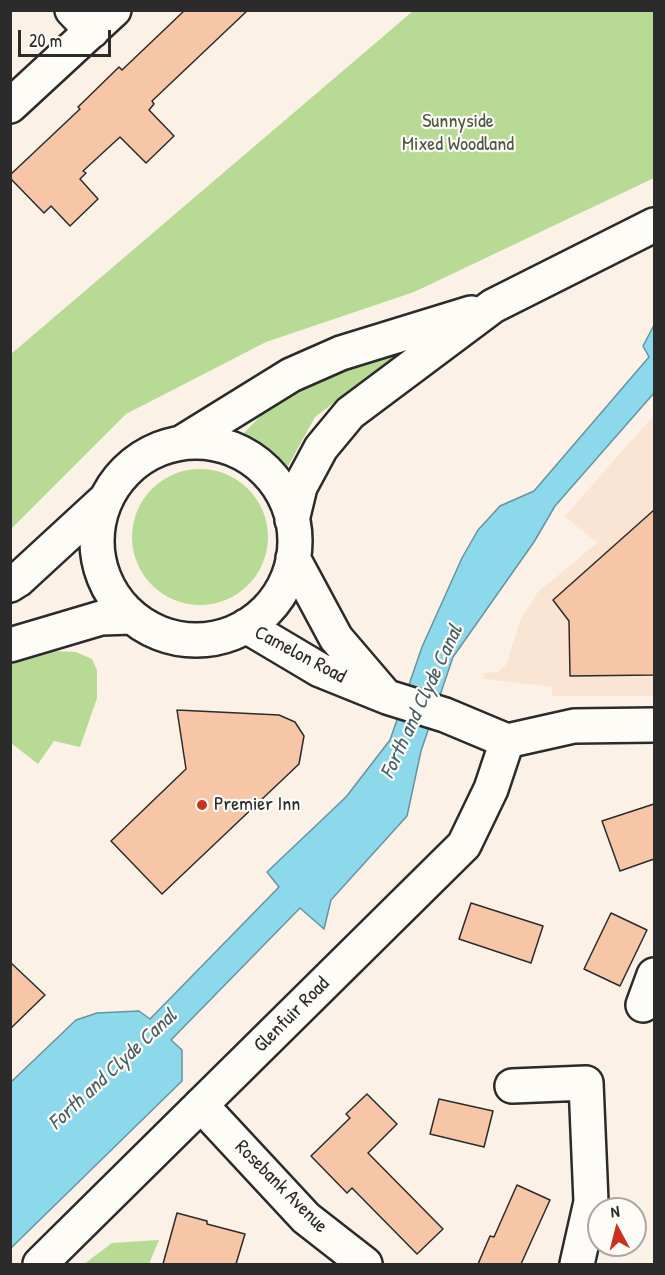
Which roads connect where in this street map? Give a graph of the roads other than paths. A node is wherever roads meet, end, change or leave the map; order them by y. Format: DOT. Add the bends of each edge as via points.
graph roads {
  1 [pos="93,18"];
  2 [pos="10,106"];
  3 [pos="654,225"];
  4 [pos="493,306"];
  5 [pos="181,443"];
  6 [pos="106,499"];
  7 [pos="292,520"];
  8 [pos="293,558"];
  9 [pos="10,585"];
  10 [pos="132,617"];
  11 [pos="246,626"];
  12 [pos="10,645"];
  13 [pos="387,697"];
  14 [pos="654,725"];
  15 [pos="507,741"];
  16 [pos="654,975"];
  17 [pos="643,1005"];
  18 [pos="512,1086"];
  19 [pos="201,1105"];
  20 [pos="40,1264"];
  21 [pos="365,1264"];
  22 [pos="577,1264"];
  1 -- 2 [label="main road"];
  3 -- 4 [label="main road"];
  4 -- 5 [label="main road" via="341,353 301,370"];
  4 -- 7 [label="main road" via="350,413 321,448 300,487"];
  5 -- 6 [label="main road" via="150,453 124,472"];
  5 -- 7 [label="main road" via="214,443 243,454 271,476 289,504"];
  6 -- 9 [label="main road"];
  6 -- 10 [label="main road" via="97,530 98,563 110,593"];
  7 -- 8 [label="main road" via="296,536"];
  8 -- 11 [label="main road" via="274,602"];
  8 -- 13 [label="main road, Camelon Road" via="336,638"];
  10 -- 11 [label="main road" via="159,634 191,641 223,637"];
  10 -- 12 [label="main road" via="101,618"];
  11 -- 13 [label="main road, Camelon Road" via="320,670"];
  13 -- 15 [label="main road, Camelon Road" via="445,715"];
  14 -- 15 [label="main road" via="574,726"];
  15 -- 19 [label="main road, Glenfuir Road" via="491,789 464,845"];
  16 -- 17 [label="main road"];
  18 -- 22 [label="main road" via="586,1083 591,1202"];
  19 -- 20 [label="main road, Glenfuir Road"];
  19 -- 21 [label="main road, Rosebank Avenue" via="306,1218"];
}
